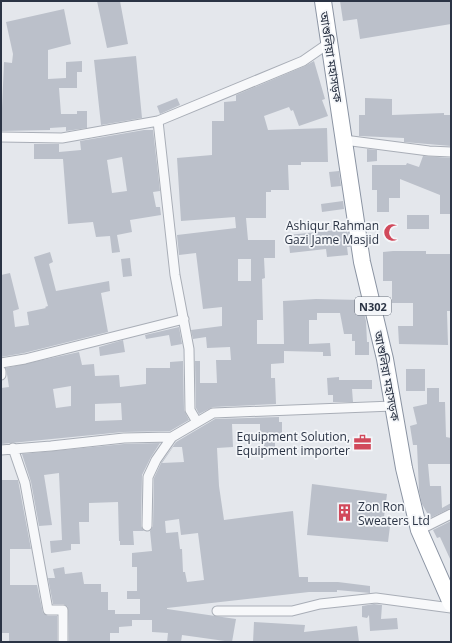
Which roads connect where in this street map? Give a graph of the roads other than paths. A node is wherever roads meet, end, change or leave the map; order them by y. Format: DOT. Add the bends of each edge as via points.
graph roads {
  1 [pos="323,1"];
  2 [pos="329,44"];
  3 [pos="158,121"];
  4 [pos="1,137"];
  5 [pos="344,140"];
  6 [pos="451,152"];
  7 [pos="184,319"];
  8 [pos="1,363"];
  9 [pos="1,371"];
  10 [pos="1,375"];
  11 [pos="393,406"];
  12 [pos="197,422"];
  13 [pos="172,437"];
  14 [pos="13,448"];
  15 [pos="1,450"];
  16 [pos="451,514"];
  17 [pos="147,526"];
  18 [pos="419,530"];
  19 [pos="451,603"];
  20 [pos="451,608"];
  21 [pos="217,611"];
  22 [pos="63,642"];
  1 -- 2 [label="highway, আশুলিয়া মহাসড়ক / N302"];
  2 -- 3 [label="street" via="304,61"];
  2 -- 5 [label="highway, আশুলিয়া মহাসড়ক / N302"];
  3 -- 4 [label="street" via="62,138"];
  3 -- 7 [label="street" via="175,275"];
  5 -- 6 [label="street"];
  5 -- 11 [label="highway, আশুলিয়া মহাসড়ক / N302" via="362,262 385,359"];
  7 -- 8 [label="street"];
  7 -- 12 [label="street" via="189,349 190,410"];
  9 -- 10 [label="street"];
  11 -- 12 [label="street" via="213,413"];
  11 -- 18 [label="highway, আশুলিয়া মহাসড়ক / N302"];
  12 -- 13 [label="street"];
  13 -- 14 [label="street" via="124,438"];
  13 -- 17 [label="street" via="148,477"];
  14 -- 15 [label="street"];
  14 -- 22 [label="street" via="25,483 48,610 63,610"];
  16 -- 18 [label="street"];
  18 -- 19 [label="highway, আশুলিয়া মহাসড়ক / N302"];
  20 -- 21 [label="street" via="376,598 320,604 292,611"];
}
